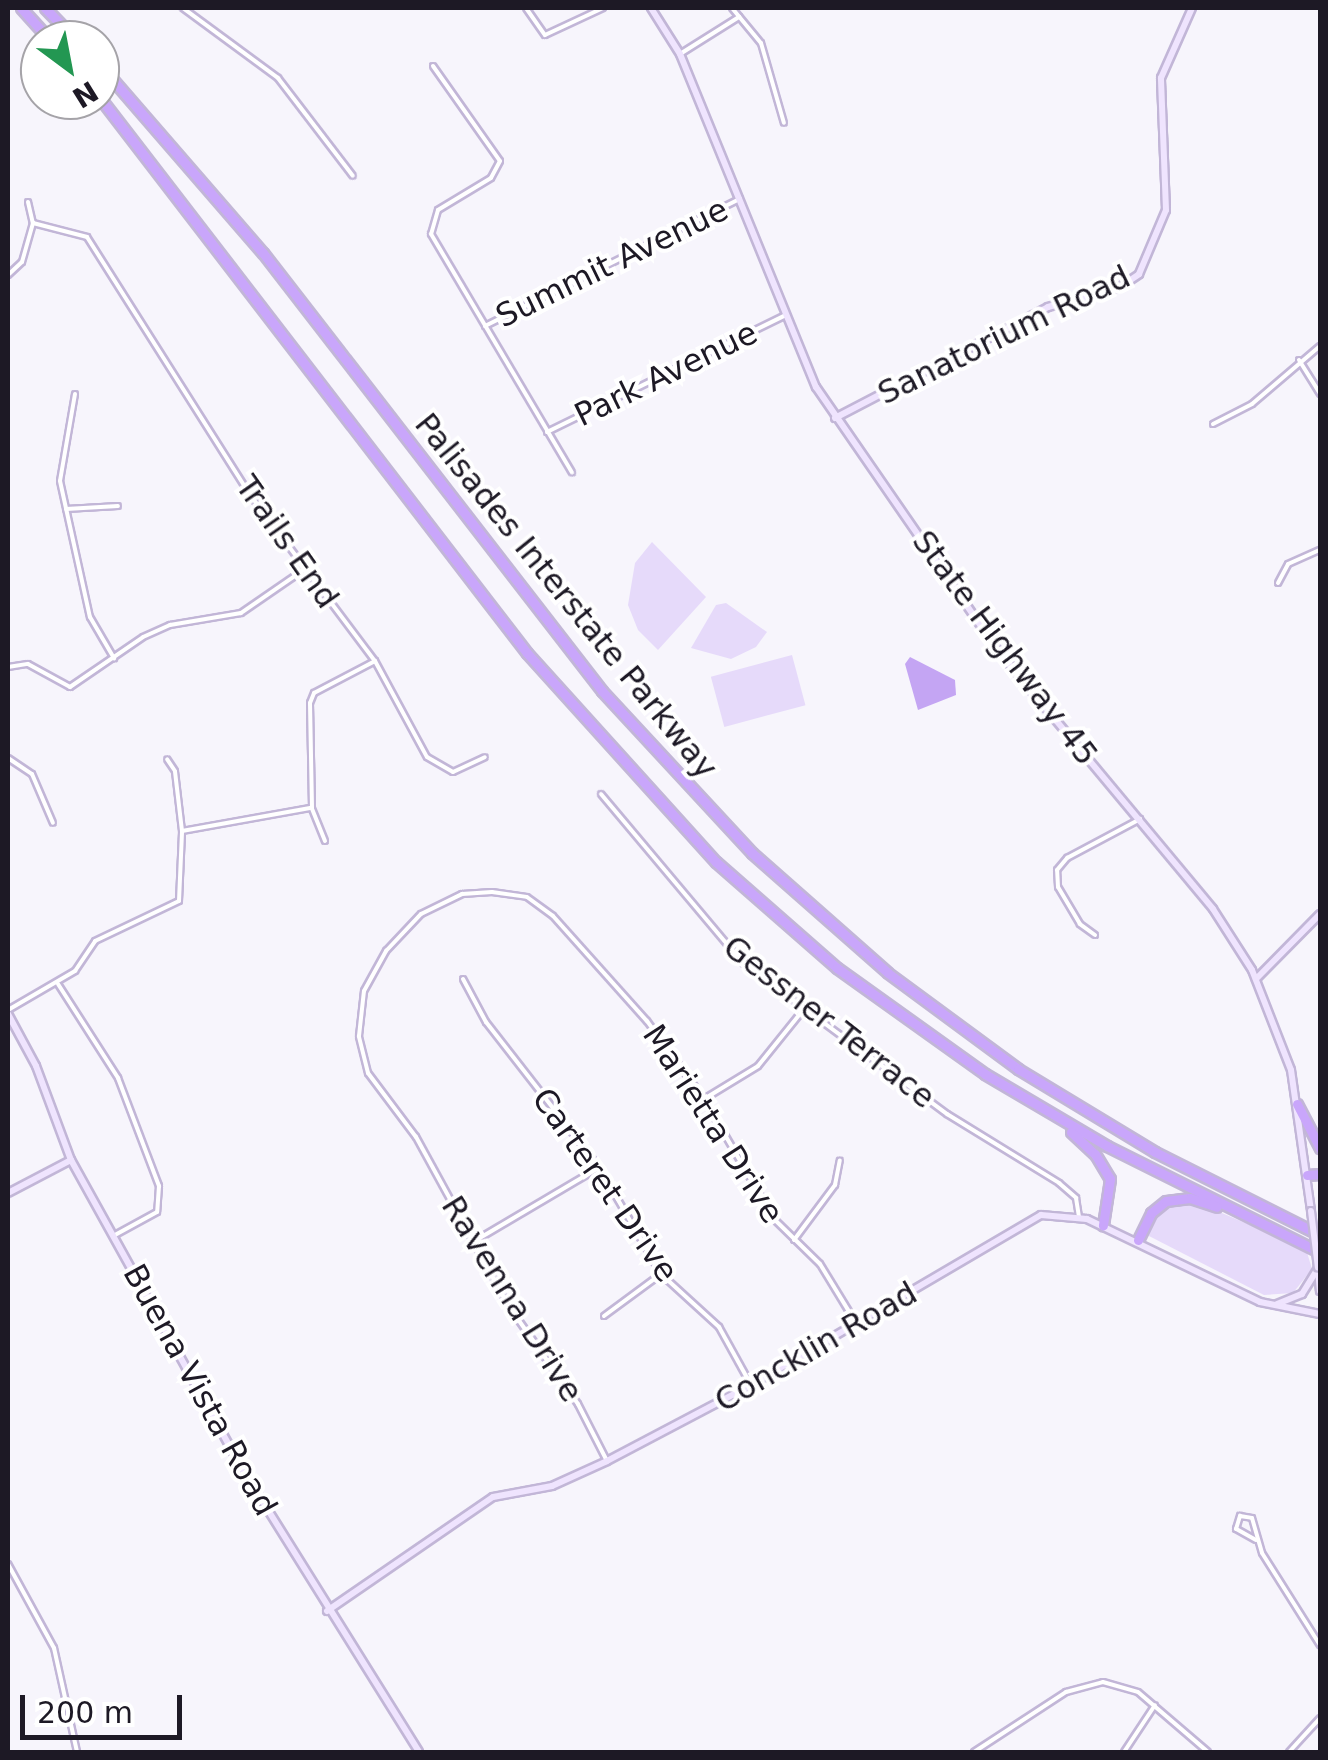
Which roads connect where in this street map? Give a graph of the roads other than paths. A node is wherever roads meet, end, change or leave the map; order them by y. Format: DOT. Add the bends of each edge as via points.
graph roads {
  1 [pos="182,8"];
  2 [pos="197,8"];
  3 [pos="526,8"];
  4 [pos="585,8"];
  5 [pos="602,8"];
  6 [pos="651,8"];
  7 [pos="732,8"];
  8 [pos="1192,8"];
  9 [pos="190,14"];
  10 [pos="588,15"];
  11 [pos="740,16"];
  12 [pos="680,54"];
  13 [pos="432,66"];
  14 [pos="120,88"];
  15 [pos="117,120"];
  16 [pos="784,122"];
  17 [pos="353,176"];
  18 [pos="740,199"];
  19 [pos="28,202"];
  20 [pos="34,223"];
  21 [pos="8,275"];
  22 [pos="784,316"];
  23 [pos="483,327"];
  24 [pos="1320,346"];
  25 [pos="1299,360"];
  26 [pos="75,394"];
  27 [pos="1320,394"];
  28 [pos="835,418"];
  29 [pos="1213,424"];
  30 [pos="547,432"];
  31 [pos="572,472"];
  32 [pos="118,506"];
  33 [pos="66,509"];
  34 [pos="1320,550"];
  35 [pos="302,571"];
  36 [pos="1278,582"];
  37 [pos="114,658"];
  38 [pos="375,660"];
  39 [pos="8,667"];
  40 [pos="8,758"];
  41 [pos="167,758"];
  42 [pos="485,758"];
  43 [pos="601,794"];
  44 [pos="312,808"];
  45 [pos="1140,819"];
  46 [pos="53,823"];
  47 [pos="182,831"];
  48 [pos="325,841"];
  49 [pos="1320,914"];
  50 [pos="1095,935"];
  51 [pos="1256,978"];
  52 [pos="463,980"];
  53 [pos="58,984"];
  54 [pos="804,1009"];
  55 [pos="8,1012"];
  56 [pos="1002,1085"];
  57 [pos="704,1099"];
  58 [pos="1297,1104"];
  59 [pos="416,1137"];
  60 [pos="1320,1148"];
  61 [pos="71,1160"];
  62 [pos="840,1160"];
  63 [pos="598,1167"];
  64 [pos="1320,1174"];
  65 [pos="1306,1175"];
  66 [pos="8,1193"];
  67 [pos="1079,1217"];
  68 [pos="1103,1225"];
  69 [pos="1268,1226"];
  70 [pos="1320,1234"];
  71 [pos="114,1236"];
  72 [pos="794,1240"];
  73 [pos="1138,1240"];
  74 [pos="473,1242"];
  75 [pos="1320,1252"];
  76 [pos="1318,1268"];
  77 [pos="660,1274"];
  78 [pos="1320,1291"];
  79 [pos="1270,1305"];
  80 [pos="1320,1314"];
  81 [pos="604,1316"];
  82 [pos="856,1324"];
  83 [pos="751,1385"];
  84 [pos="607,1461"];
  85 [pos="1256,1540"];
  86 [pos="8,1564"];
  87 [pos="327,1612"];
  88 [pos="1320,1645"];
  89 [pos="1155,1705"];
  90 [pos="1320,1718"];
  91 [pos="77,1752"];
  92 [pos="419,1752"];
  93 [pos="974,1752"];
  94 [pos="1124,1752"];
  95 [pos="1208,1752"];
  96 [pos="1289,1752"];
  1 -- 9 [label="street"];
  2 -- 9 [label="street"];
  3 -- 10 [label="street" via="545,35"];
  4 -- 10 [label="street"];
  5 -- 10 [label="street"];
  6 -- 12 [label="street, State Highway 45"];
  7 -- 11 [label="street"];
  8 -- 28 [label="street, Sanatorium Road" via="1163,65 1158,103 1166,210 1139,274 1048,308"];
  9 -- 17 [label="street" via="278,78"];
  11 -- 12 [label="street"];
  11 -- 16 [label="street" via="761,43"];
  12 -- 18 [label="street, State Highway 45"];
  13 -- 23 [label="street" via="500,152 492,178 438,210 430,224 434,243"];
  14 -- 70 [label="highway, Palisades Interstate Parkway" via="251,238 590,676 759,860 872,960 1018,1069 1155,1152"];
  15 -- 56 [label="highway, Palisades Interstate Parkway" via="514,638 644,790 806,943"];
  18 -- 22 [label="street, State Highway 45"];
  18 -- 23 [label="street, Summit Avenue"];
  19 -- 20 [label="street"];
  20 -- 21 [label="street" via="22,262"];
  20 -- 35 [label="street, Trails End" via="88,238"];
  22 -- 28 [label="street, State Highway 45"];
  22 -- 30 [label="street, Park Avenue"];
  23 -- 30 [label="street"];
  24 -- 25 [label="street"];
  25 -- 27 [label="street"];
  25 -- 29 [label="street" via="1252,404"];
  26 -- 33 [label="street" via="60,457"];
  28 -- 45 [label="street, State Highway 45" via="1000,652"];
  30 -- 31 [label="street"];
  32 -- 33 [label="street"];
  33 -- 37 [label="street" via="90,617"];
  34 -- 36 [label="street" via="1288,564"];
  35 -- 37 [label="street" via="241,614 170,625"];
  35 -- 38 [label="street, Trails End"];
  37 -- 39 [label="street" via="70,687 28,664"];
  38 -- 42 [label="street, Trails End" via="435,766 453,772"];
  38 -- 44 [label="street" via="314,693"];
  40 -- 46 [label="street" via="32,774"];
  41 -- 47 [label="street" via="175,771"];
  43 -- 54 [label="street, Gessner Terrace" via="725,945"];
  44 -- 47 [label="street"];
  44 -- 48 [label="street"];
  45 -- 50 [label="street" via="1057,870 1058,887 1080,924"];
  45 -- 51 [label="street, State Highway 45" via="1223,923"];
  47 -- 53 [label="street" via="180,901 95,942"];
  49 -- 51 [label="street"];
  51 -- 58 [label="street, State Highway 45" via="1283,1043"];
  52 -- 63 [label="street, Carteret Drive" via="486,1022"];
  53 -- 55 [label="street"];
  53 -- 71 [label="street" via="118,1078 159,1186 157,1212"];
  54 -- 57 [label="street" via="758,1066"];
  54 -- 67 [label="street, Gessner Terrace" via="948,1114 1059,1183 1076,1198"];
  55 -- 61 [label="street, Buena Vista Road"];
  56 -- 68 [label="highway" via="1098,1157 1112,1187"];
  56 -- 69 [label="highway, Palisades Interstate Parkway"];
  57 -- 59 [label="street, Marietta Drive" via="604,970 527,897 462,894 421,914 386,951 364,991 359,1036 368,1073"];
  57 -- 72 [label="street, Marietta Drive" via="774,1219"];
  58 -- 60 [label="highway"];
  58 -- 65 [label="street, State Highway 45"];
  59 -- 74 [label="street, Ravenna Drive"];
  61 -- 66 [label="street"];
  61 -- 71 [label="street, Buena Vista Road"];
  62 -- 72 [label="street" via="835,1185"];
  63 -- 74 [label="street"];
  63 -- 77 [label="street, Carteret Drive"];
  64 -- 65 [label="highway"];
  65 -- 76 [label="street, State Highway 45, bridge"];
  67 -- 68 [label="street, Concklin Road"];
  67 -- 82 [label="street, Concklin Road" via="1032,1219"];
  68 -- 73 [label="street, Concklin Road"];
  69 -- 73 [label="highway" via="1180,1198 1154,1210"];
  69 -- 75 [label="highway, Palisades Interstate Parkway"];
  71 -- 87 [label="street, Buena Vista Road"];
  72 -- 82 [label="street, Marietta Drive" via="820,1264"];
  73 -- 79 [label="street, Concklin Road"];
  74 -- 84 [label="street, Ravenna Drive"];
  76 -- 78 [label="street, State Highway 45"];
  76 -- 79 [label="street" via="1300,1296"];
  77 -- 81 [label="street"];
  77 -- 83 [label="street, Carteret Drive" via="719,1327"];
  79 -- 80 [label="street, Concklin Road"];
  82 -- 83 [label="street, Concklin Road"];
  83 -- 84 [label="street, Concklin Road"];
  84 -- 87 [label="street, Concklin Road" via="552,1486 493,1497"];
  85 -- 85 [label="street" via="1252,1518 1240,1516 1236,1529"];
  85 -- 88 [label="street"];
  86 -- 91 [label="street" via="54,1648"];
  87 -- 92 [label="street, Buena Vista Road"];
  89 -- 93 [label="street" via="1119,1684 1084,1685"];
  89 -- 94 [label="street"];
  89 -- 95 [label="street"];
  90 -- 96 [label="street"];
}
